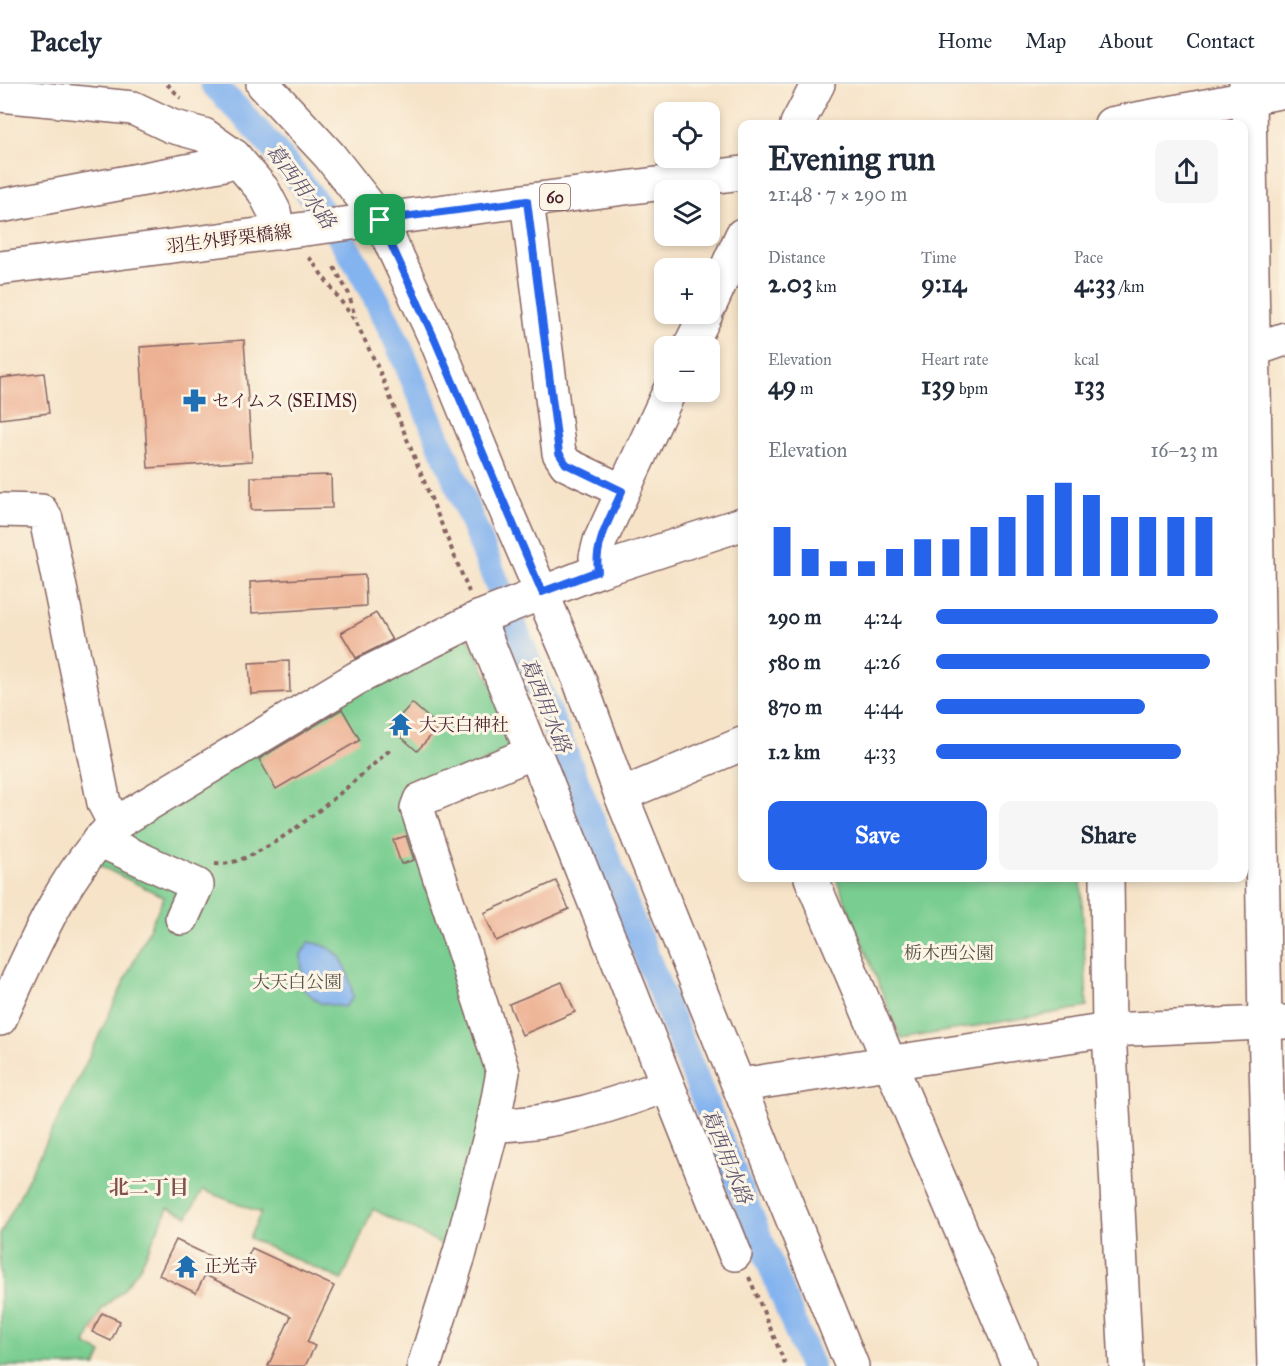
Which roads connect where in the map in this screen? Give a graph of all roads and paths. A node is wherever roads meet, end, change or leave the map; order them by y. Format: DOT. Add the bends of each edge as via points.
graph roads {
  1 [pos="263,84"];
  2 [pos="818,84"];
  3 [pos="1285,91"];
  4 [pos="1247,92"];
  5 [pos="0,94"];
  6 [pos="799,120"];
  7 [pos="1128,120"];
  8 [pos="1247,120"];
  9 [pos="234,156"];
  10 [pos="738,174"];
  11 [pos="527,201"];
  12 [pos="0,206"];
  13 [pos="374,221"];
  14 [pos="1248,222"];
  15 [pos="294,239"];
  16 [pos="738,245"];
  17 [pos="334,267"];
  18 [pos="0,268"];
  19 [pos="720,283"];
  20 [pos="356,322"];
  21 [pos="1285,339"];
  22 [pos="1249,351"];
  23 [pos="664,402"];
  24 [pos="622,491"];
  25 [pos="0,510"];
  26 [pos="738,525"];
  27 [pos="598,571"];
  28 [pos="536,594"];
  29 [pos="479,611"];
  30 [pos="738,746"];
  31 [pos="391,749"];
  32 [pos="531,750"];
  33 [pos="621,795"];
  34 [pos="107,832"];
  35 [pos="213,864"];
  36 [pos="813,882"];
  37 [pos="1107,882"];
  38 [pos="182,918"];
  39 [pos="0,1019"];
  40 [pos="1275,1022"];
  41 [pos="1109,1030"];
  42 [pos="889,1062"];
  43 [pos="667,1085"];
  44 [pos="740,1085"];
  45 [pos="493,1125"];
  46 [pos="735,1254"];
  47 [pos="424,1366"];
  48 [pos="786,1366"];
  49 [pos="852,1366"];
  50 [pos="1019,1366"];
  51 [pos="1126,1366"];
  52 [pos="1274,1366"];
  1 -- 13 [label="street" via="299,121"];
  2 -- 6 [label="street"];
  3 -- 4 [label="street"];
  4 -- 7 [label="street"];
  4 -- 8 [label="street"];
  5 -- 9 [label="street" via="133,108 171,126 204,135"];
  9 -- 12 [label="street" via="224,164"];
  9 -- 15 [label="street"];
  10 -- 11 [label="street, 羽生外野栗橋線 / 60"];
  11 -- 13 [label="street, 羽生外野栗橋線 / 60"];
  11 -- 24 [label="street" via="559,453 566,464"];
  13 -- 15 [label="street, 羽生外野栗橋線 / 60"];
  13 -- 28 [label="street" via="435,340"];
  14 -- 22 [label="street"];
  15 -- 18 [label="street, 羽生外野栗橋線 / 60"];
  15 -- 20 [label="path"];
  16 -- 19 [label="street"];
  17 -- 20 [label="path" via="349,294"];
  20 -- 29 [label="path" via="395,404"];
  21 -- 22 [label="street"];
  22 -- 40 [label="street"];
  23 -- 24 [label="street"];
  24 -- 27 [label="street" via="600,540"];
  25 -- 34 [label="street" via="32,509 41,511 46,519"];
  26 -- 27 [label="street"];
  27 -- 28 [label="street"];
  28 -- 29 [label="street"];
  28 -- 33 [label="street" via="579,679"];
  29 -- 32 [label="street"];
  29 -- 34 [label="street" via="357,678"];
  30 -- 33 [label="street"];
  31 -- 35 [label="path" via="320,811 246,859"];
  32 -- 43 [label="street"];
  32 -- 45 [label="street" via="420,800 417,808 502,1064"];
  33 -- 44 [label="street"];
  34 -- 38 [label="street" via="197,885"];
  34 -- 39 [label="street" via="55,901"];
  36 -- 42 [label="street"];
  37 -- 41 [label="street"];
  40 -- 41 [label="street"];
  40 -- 52 [label="street"];
  41 -- 42 [label="street"];
  41 -- 51 [label="street"];
  42 -- 44 [label="street"];
  42 -- 50 [label="street"];
  43 -- 45 [label="street" via="564,1117"];
  43 -- 46 [label="street"];
  44 -- 49 [label="street"];
  45 -- 47 [label="street" via="460,1252"];
  46 -- 48 [label="path" via="743,1262"];
}
